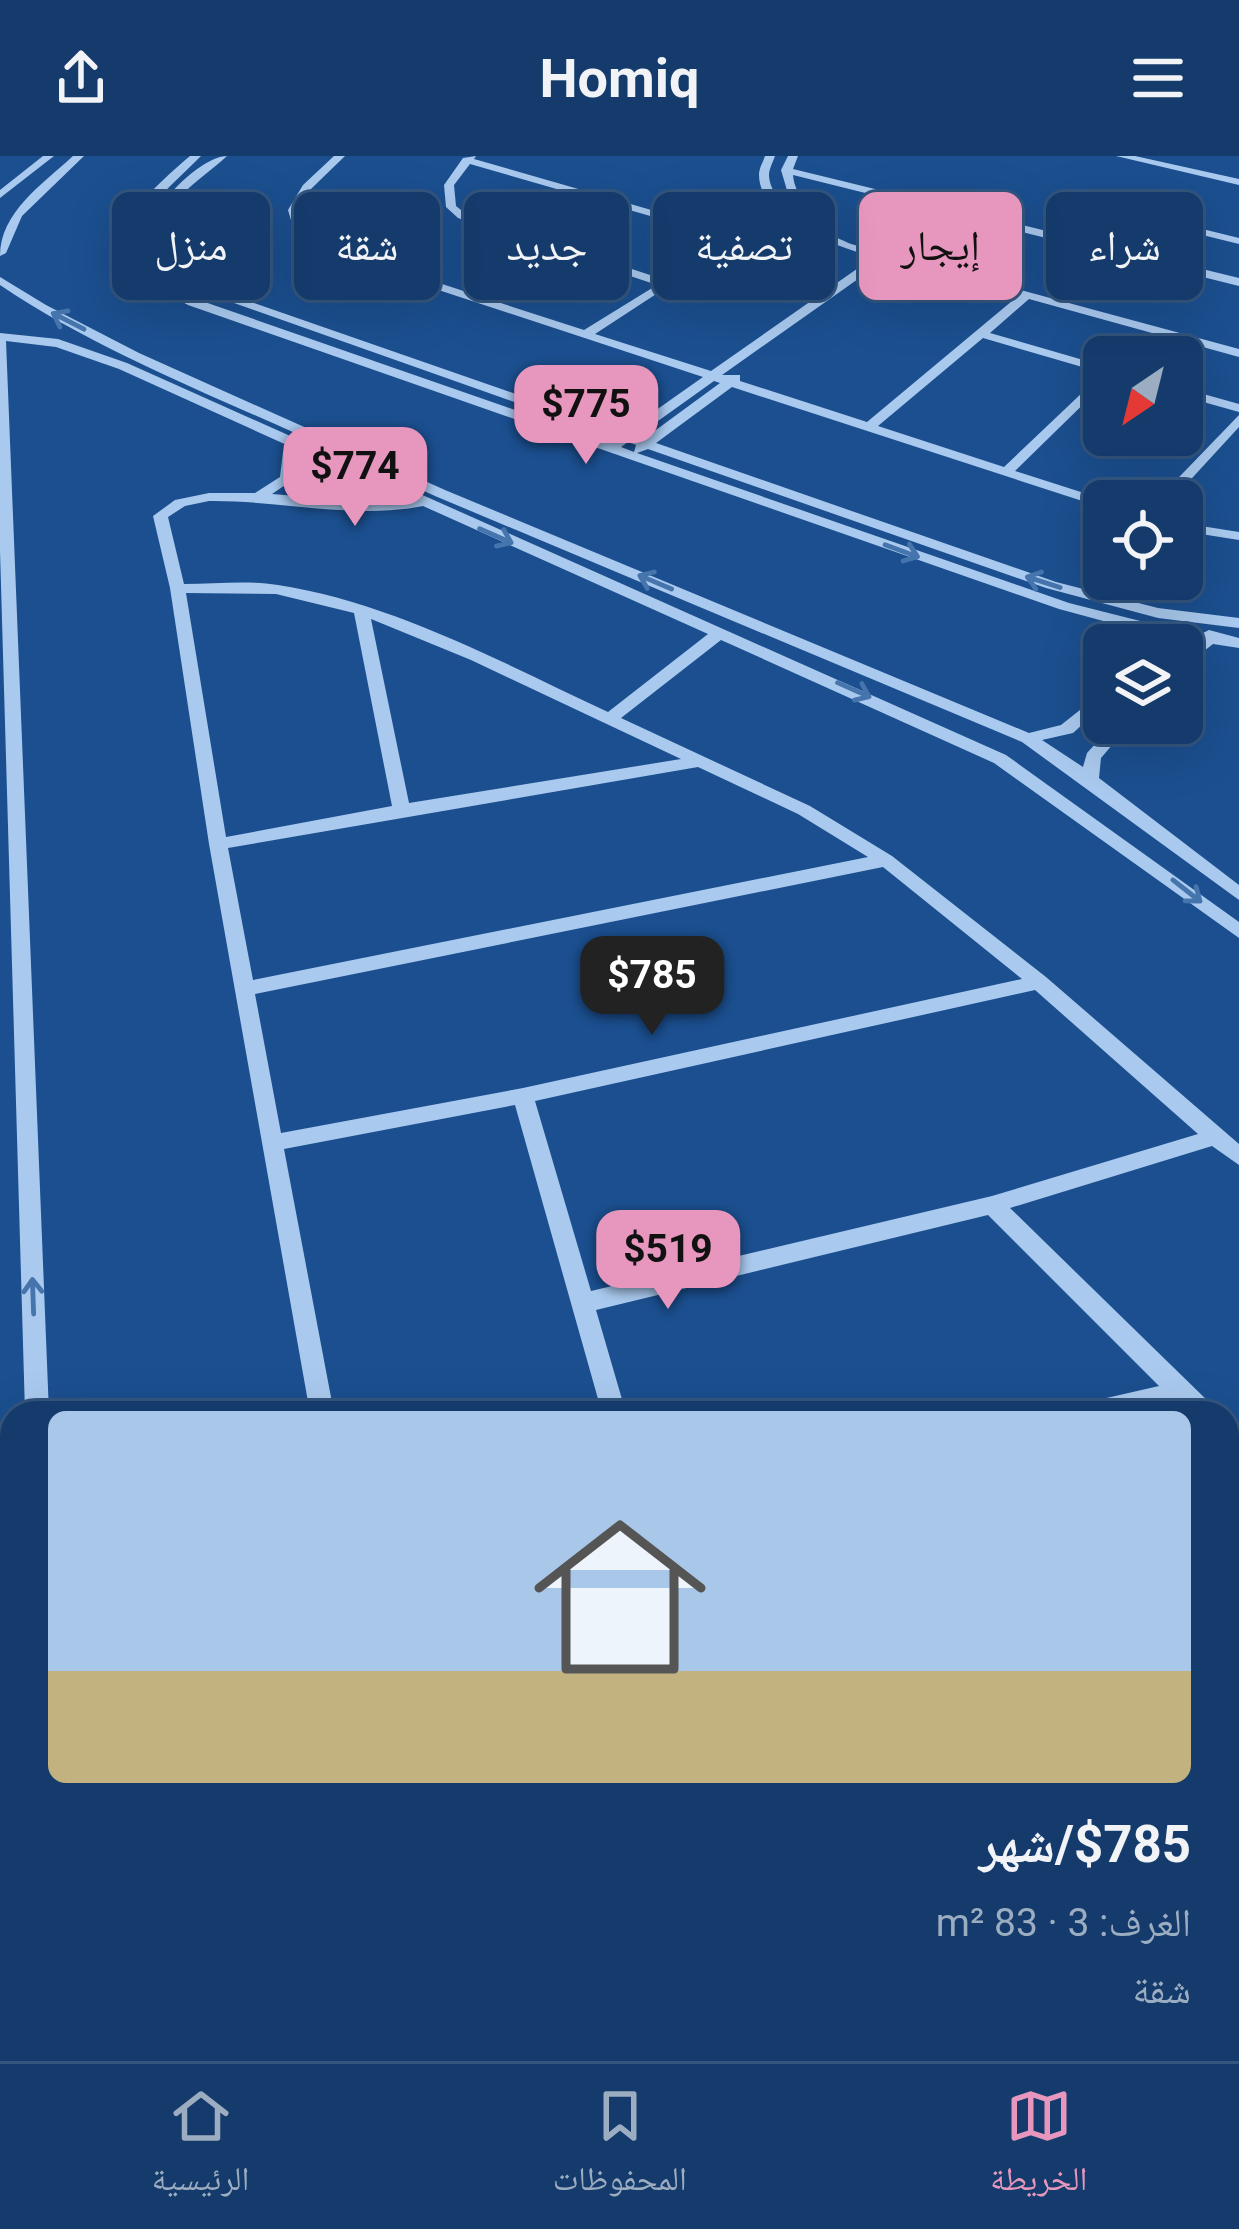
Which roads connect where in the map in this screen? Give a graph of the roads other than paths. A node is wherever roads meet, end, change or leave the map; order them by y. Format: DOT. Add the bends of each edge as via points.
graph roads {
  1 [pos="49,156"];
  2 [pos="79,156"];
  3 [pos="196,156"];
  4 [pos="223,156"];
  5 [pos="340,156"];
  6 [pos="770,156"];
  7 [pos="793,156"];
  8 [pos="1120,156"];
  9 [pos="469,158"];
  10 [pos="786,170"];
  11 [pos="1239,182"];
  12 [pos="2,190"];
  13 [pos="653,213"];
  14 [pos="1203,232"];
  15 [pos="859,238"];
  16 [pos="1239,241"];
  17 [pos="859,249"];
  18 [pos="0,253"];
  19 [pos="859,272"];
  20 [pos="0,280"];
  21 [pos="653,280"];
  22 [pos="1239,282"];
  23 [pos="859,289"];
  24 [pos="1022,289"];
  25 [pos="653,292"];
  26 [pos="1022,294"];
  27 [pos="1026,296"];
  28 [pos="981,334"];
  29 [pos="585,335"];
  30 [pos="0,337"];
  31 [pos="1239,342"];
  32 [pos="1239,352"];
  33 [pos="388,355"];
  34 [pos="369,364"];
  35 [pos="1083,367"];
  36 [pos="712,376"];
  37 [pos="730,382"];
  38 [pos="1083,395"];
  39 [pos="1203,398"];
  40 [pos="1239,408"];
  41 [pos="1239,419"];
  42 [pos="870,426"];
  43 [pos="314,436"];
  44 [pos="625,439"];
  45 [pos="295,446"];
  46 [pos="644,446"];
  47 [pos="608,449"];
  48 [pos="629,456"];
  49 [pos="1007,471"];
  50 [pos="1182,480"];
  51 [pos="440,493"];
  52 [pos="260,496"];
  53 [pos="1083,497"];
  54 [pos="420,502"];
  55 [pos="1203,530"];
  56 [pos="1239,536"];
  57 [pos="178,587"];
  58 [pos="709,604"];
  59 [pos="361,610"];
  60 [pos="688,621"];
  61 [pos="1207,622"];
  62 [pos="1239,623"];
  63 [pos="1113,624"];
  64 [pos="718,634"];
  65 [pos="1203,640"];
  66 [pos="1210,640"];
  67 [pos="1239,643"];
  68 [pos="1203,646"];
  69 [pos="1083,715"];
  70 [pos="609,719"];
  71 [pos="1028,738"];
  72 [pos="1105,744"];
  73 [pos="703,760"];
  74 [pos="1090,780"];
  75 [pos="402,810"];
  76 [pos="218,844"];
  77 [pos="886,860"];
  78 [pos="1239,894"];
  79 [pos="1239,932"];
  80 [pos="1039,982"];
  81 [pos="248,988"];
  82 [pos="523,1096"];
  83 [pos="1214,1137"];
  84 [pos="276,1142"];
  85 [pos="1239,1157"];
  86 [pos="992,1205"];
  87 [pos="583,1303"];
  88 [pos="1181,1391"];
  89 [pos="37,1401"];
  90 [pos="320,1401"];
  91 [pos="611,1401"];
  92 [pos="1139,1401"];
  93 [pos="1191,1401"];
  1 -- 12 [label="street"];
  2 -- 18 [label="street" via="29,200"];
  3 -- 34 [label="street" via="136,214 130,255 155,282 191,302"];
  4 -- 33 [label="street" via="167,202 155,224 153,239 167,265 231,300"];
  5 -- 29 [label="street" via="293,210 310,239"];
  6 -- 17 [label="street" via="764,175 779,206"];
  7 -- 10 [label="street"];
  8 -- 11 [label="street"];
  9 -- 13 [label="street"];
  9 -- 21 [label="street" via="449,184 451,207 462,216"];
  10 -- 15 [label="street" via="796,200"];
  10 -- 22 [label="street"];
  14 -- 16 [label="street"];
  19 -- 36 [label="street"];
  43 -- 20 [label="street, one-way" via="135,356"];
  23 -- 37 [label="street"];
  24 -- 31 [label="street"];
  25 -- 29 [label="street"];
  26 -- 27 [label="street"];
  27 -- 28 [label="street"];
  27 -- 32 [label="street"];
  28 -- 35 [label="street"];
  28 -- 42 [label="street"];
  29 -- 36 [label="street"];
  30 -- 45 [label="street" via="94,354"];
  89 -- 30 [label="street, one-way"];
  33 -- 34 [label="street"];
  33 -- 44 [label="street"];
  34 -- 47 [label="street"];
  36 -- 37 [label="street"];
  36 -- 44 [label="street"];
  37 -- 42 [label="street"];
  37 -- 46 [label="street"];
  38 -- 49 [label="street"];
  39 -- 40 [label="street"];
  41 -- 50 [label="street"];
  42 -- 49 [label="street"];
  43 -- 45 [label="street"];
  43 -- 51 [label="street"];
  44 -- 46 [label="street"];
  44 -- 47 [label="street"];
  45 -- 52 [label="street" via="287,479"];
  45 -- 54 [label="street"];
  46 -- 48 [label="street"];
  61 -- 46 [label="street, one-way" via="1051,585"];
  47 -- 48 [label="street"];
  48 -- 63 [label="street, one-way"];
  49 -- 53 [label="street"];
  51 -- 54 [label="street"];
  58 -- 51 [label="street, one-way"];
  52 -- 54 [label="street"];
  52 -- 57 [label="street" via="178,503 163,512"];
  54 -- 60 [label="street, one-way"];
  55 -- 56 [label="street"];
  57 -- 59 [label="street" via="276,589"];
  57 -- 76 [label="street"];
  58 -- 60 [label="street"];
  58 -- 71 [label="street"];
  59 -- 70 [label="street"];
  59 -- 75 [label="street"];
  60 -- 64 [label="street"];
  61 -- 62 [label="street"];
  61 -- 66 [label="street"];
  64 -- 70 [label="street"];
  64 -- 79 [label="street, one-way" via="1000,759"];
  65 -- 66 [label="street"];
  66 -- 67 [label="street"];
  66 -- 68 [label="street"];
  69 -- 71 [label="street" via="1067,729"];
  70 -- 73 [label="street"];
  71 -- 74 [label="street"];
  72 -- 74 [label="street"];
  73 -- 75 [label="street"];
  73 -- 77 [label="street"];
  74 -- 78 [label="street"];
  75 -- 76 [label="street"];
  76 -- 81 [label="street"];
  77 -- 80 [label="street"];
  77 -- 81 [label="street"];
  80 -- 82 [label="street"];
  80 -- 83 [label="street"];
  81 -- 84 [label="street"];
  82 -- 84 [label="street"];
  82 -- 87 [label="street"];
  83 -- 85 [label="street"];
  83 -- 86 [label="street"];
  84 -- 90 [label="street"];
  86 -- 87 [label="street"];
  86 -- 88 [label="street"];
  87 -- 91 [label="street"];
  88 -- 92 [label="street"];
  88 -- 93 [label="street"];
}
